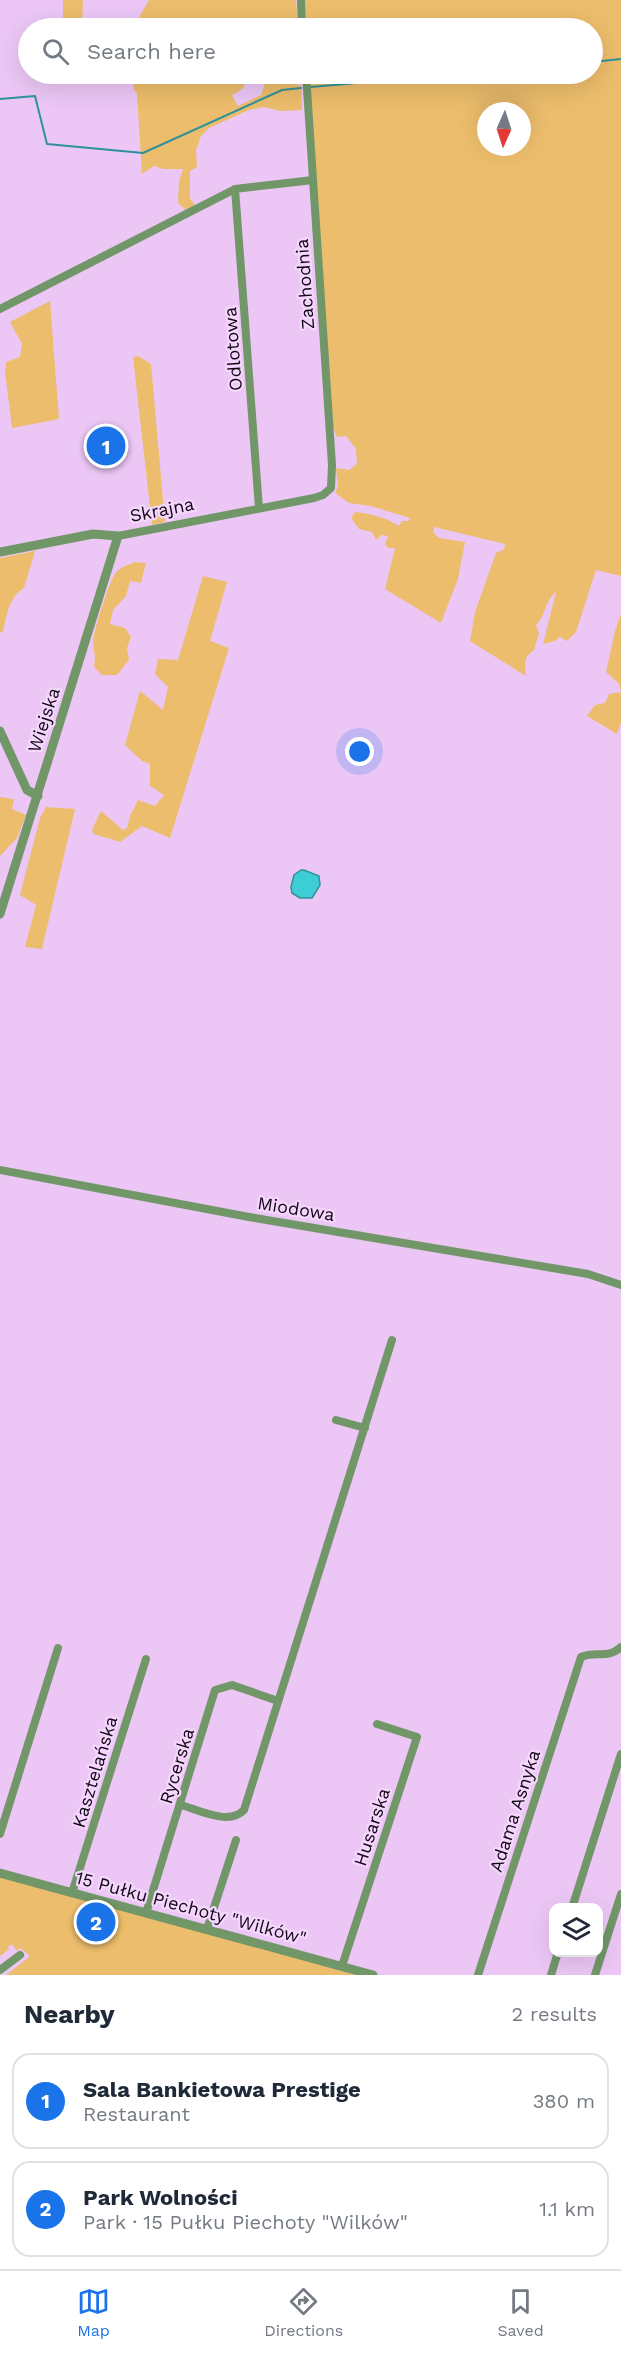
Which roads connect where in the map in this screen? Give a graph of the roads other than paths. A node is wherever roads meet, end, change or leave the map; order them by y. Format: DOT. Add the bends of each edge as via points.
graph roads {
  1 [pos="301,0"];
  2 [pos="302,18"];
  3 [pos="307,84"];
  4 [pos="313,180"];
  5 [pos="235,189"];
  6 [pos="0,309"];
  7 [pos="329,491"];
  8 [pos="259,508"];
  9 [pos="118,536"];
  10 [pos="0,552"];
  11 [pos="0,731"];
  12 [pos="38,796"];
  13 [pos="0,914"];
  14 [pos="0,1170"];
  15 [pos="621,1285"];
  16 [pos="392,1340"];
  17 [pos="336,1420"];
  18 [pos="365,1428"];
  19 [pos="621,1647"];
  20 [pos="58,1648"];
  21 [pos="146,1659"];
  22 [pos="278,1701"];
  23 [pos="378,1724"];
  24 [pos="621,1754"];
  25 [pos="181,1805"];
  26 [pos="0,1834"];
  27 [pos="236,1840"];
  28 [pos="0,1873"];
  29 [pos="72,1893"];
  30 [pos="621,1894"];
  31 [pos="574,1903"];
  32 [pos="146,1913"];
  33 [pos="207,1929"];
  34 [pos="20,1955"];
  35 [pos="557,1957"];
  36 [pos="342,1966"];
  37 [pos="0,1970"];
  38 [pos="373,1975"];
  39 [pos="478,1975"];
  40 [pos="551,1975"];
  41 [pos="595,1975"];
  1 -- 2 [label="street"];
  3 -- 4 [label="street, Zachodnia"];
  4 -- 5 [label="street"];
  4 -- 7 [label="street, Zachodnia" via="333,483"];
  5 -- 6 [label="street"];
  5 -- 8 [label="street, Odlotowa"];
  7 -- 8 [label="street, Skrajna" via="314,498"];
  8 -- 9 [label="street, Skrajna"];
  9 -- 10 [label="street, Skrajna" via="93,534"];
  9 -- 12 [label="street, Wiejska"];
  11 -- 12 [label="street" via="26,787"];
  12 -- 13 [label="street, Wiejska"];
  14 -- 15 [label="street, Miodowa" via="588,1274"];
  16 -- 18 [label="street"];
  17 -- 18 [label="street"];
  18 -- 22 [label="street"];
  19 -- 39 [label="street, Adama Asnyka" via="608,1655 581,1657"];
  20 -- 26 [label="street"];
  21 -- 29 [label="street, Kasztelańska"];
  22 -- 25 [label="street" via="244,1810 230,1818"];
  22 -- 25 [label="street, Rycerska" via="232,1685 215,1690"];
  23 -- 36 [label="street, Husarska" via="417,1737"];
  24 -- 31 [label="street"];
  25 -- 32 [label="street, Rycerska"];
  27 -- 33 [label="street"];
  28 -- 29 [label="street, 15 Pułku Piechoty \"Wilków\""];
  29 -- 32 [label="street, 15 Pułku Piechoty \"Wilków\""];
  30 -- 41 [label="street"];
  32 -- 33 [label="street, 15 Pułku Piechoty \"Wilków\""];
  33 -- 36 [label="street, 15 Pułku Piechoty \"Wilków\""];
  34 -- 37 [label="street"];
  35 -- 40 [label="street"];
  36 -- 38 [label="street, 15 Pułku Piechoty \"Wilków\""];
}
